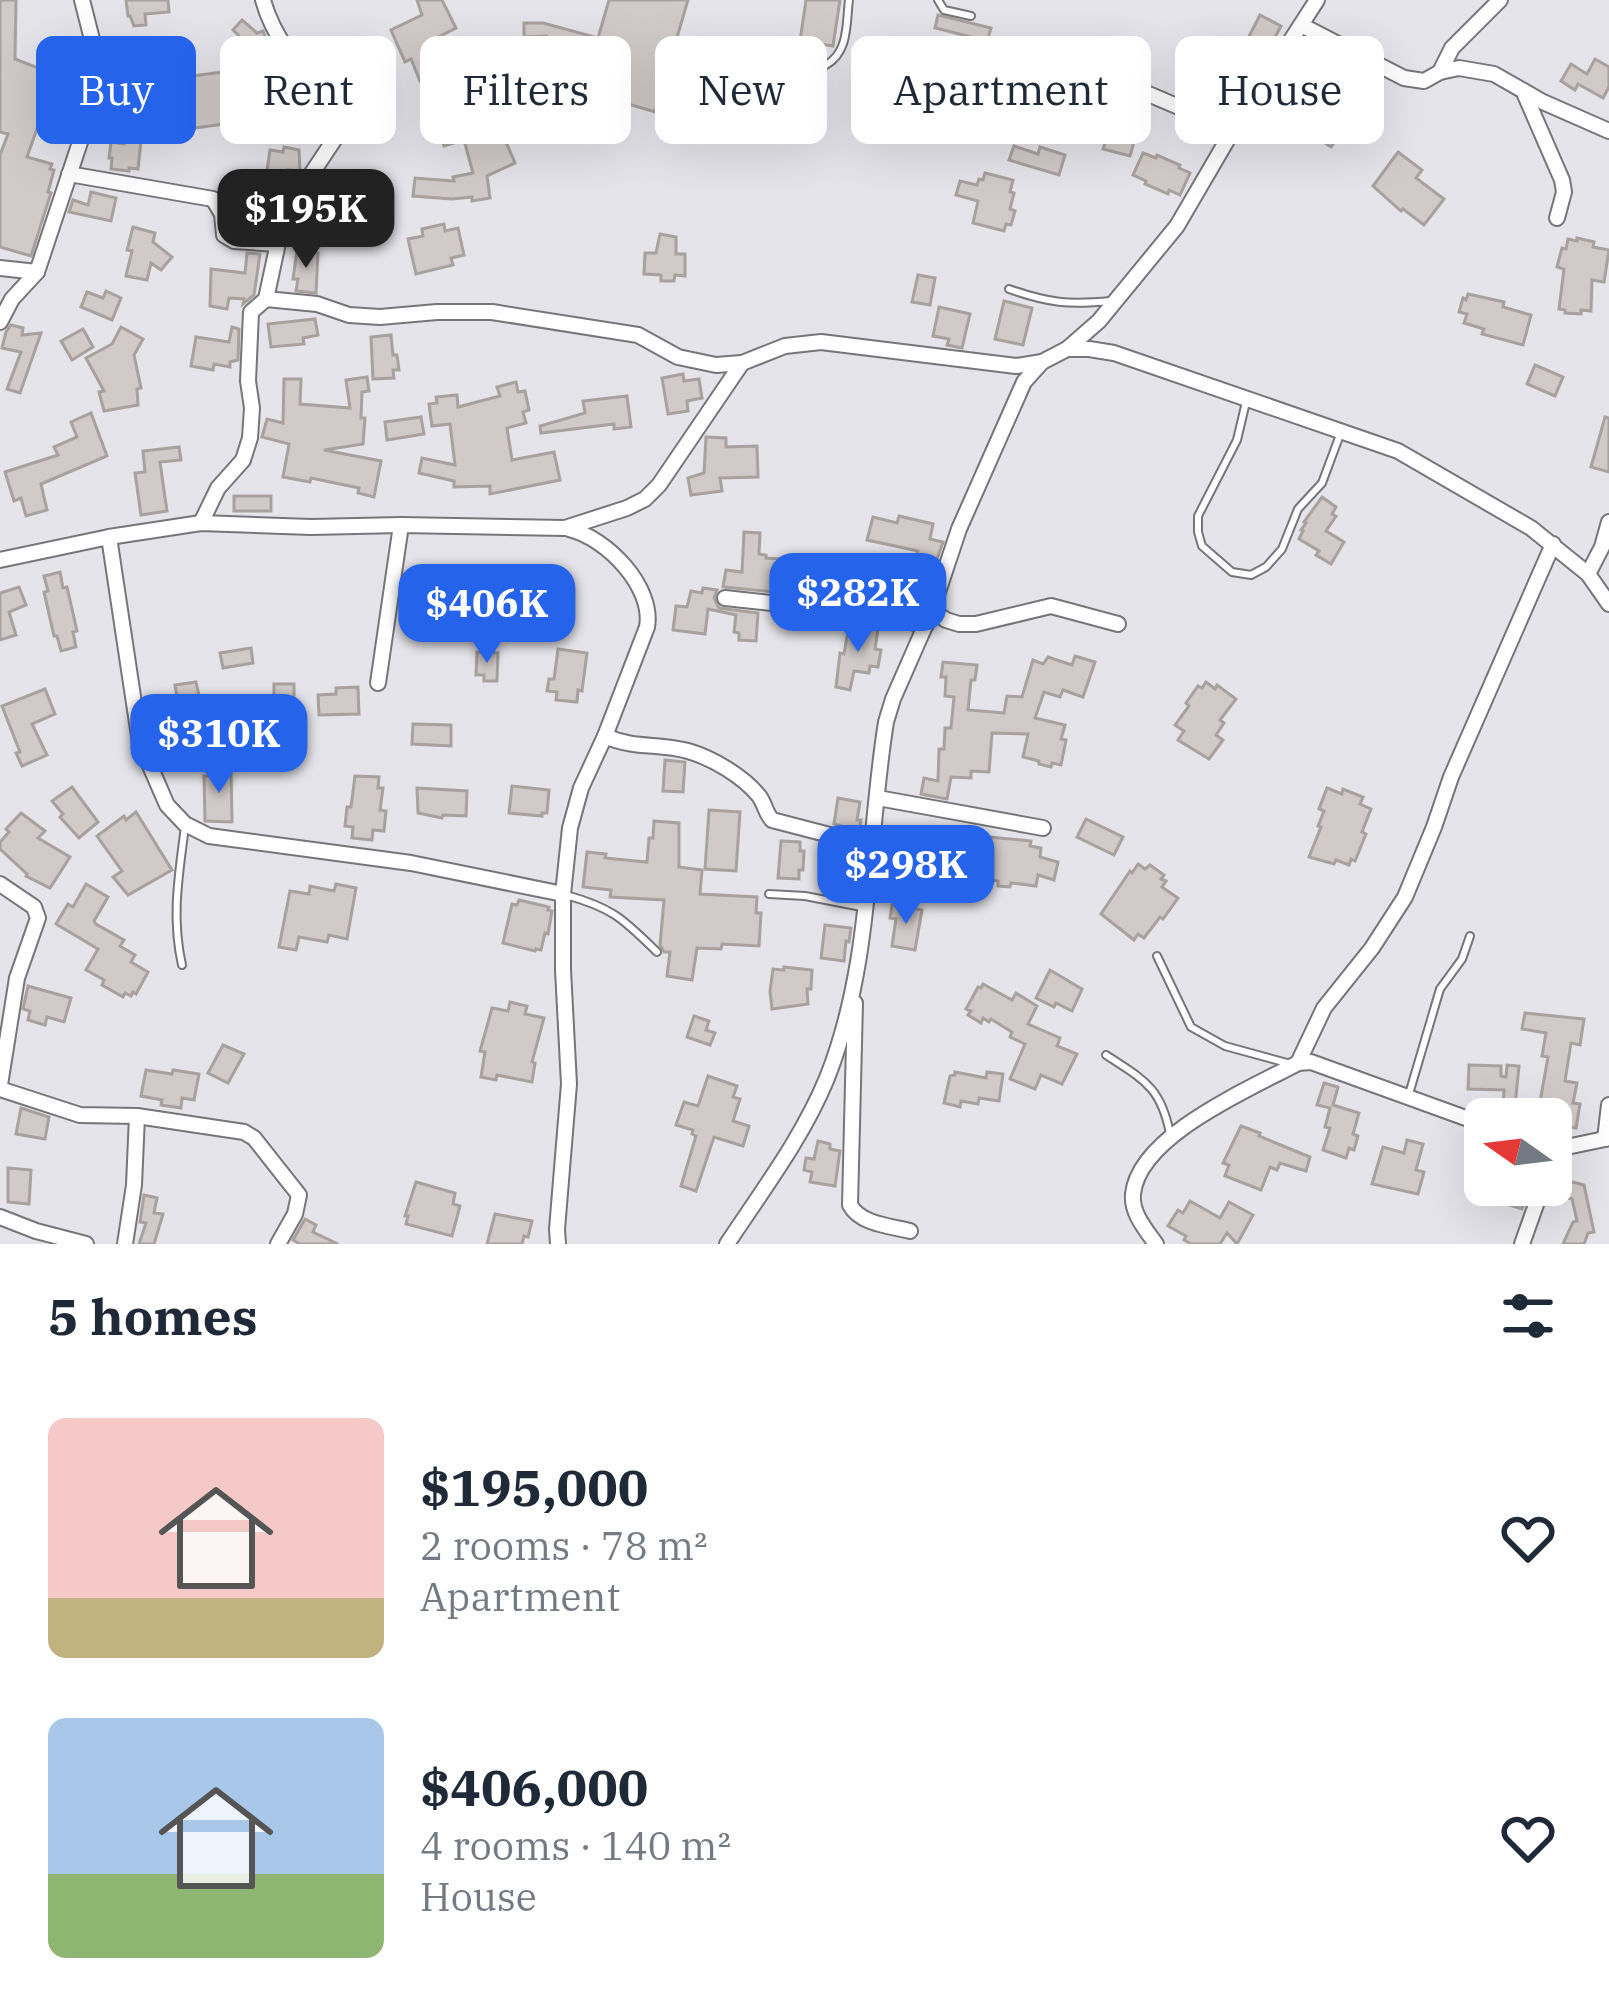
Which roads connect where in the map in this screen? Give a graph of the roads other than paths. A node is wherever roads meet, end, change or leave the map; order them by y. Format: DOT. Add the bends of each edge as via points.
graph roads {
  1 [pos="82,0"];
  2 [pos="263,0"];
  3 [pos="849,0"];
  4 [pos="938,0"];
  5 [pos="1317,0"];
  6 [pos="1500,0"];
  7 [pos="971,16"];
  8 [pos="1303,26"];
  9 [pos="1296,36"];
  10 [pos="827,64"];
  11 [pos="1440,72"];
  12 [pos="1522,91"];
  13 [pos="1609,130"];
  14 [pos="1225,144"];
  15 [pos="69,174"];
  16 [pos="1557,218"];
  17 [pos="277,244"];
  18 [pos="0,268"];
  19 [pos="37,272"];
  20 [pos="1009,289"];
  21 [pos="266,299"];
  22 [pos="1114,301"];
  23 [pos="0,322"];
  24 [pos="1067,349"];
  25 [pos="1042,362"];
  26 [pos="742,363"];
  27 [pos="1246,398"];
  28 [pos="1341,431"];
  29 [pos="1609,522"];
  30 [pos="201,523"];
  31 [pos="400,525"];
  32 [pos="565,528"];
  33 [pos="109,537"];
  34 [pos="1553,544"];
  35 [pos="0,560"];
  36 [pos="1588,574"];
  37 [pos="725,598"];
  38 [pos="1609,604"];
  39 [pos="929,617"];
  40 [pos="1118,624"];
  41 [pos="378,682"];
  42 [pos="605,736"];
  43 [pos="878,798"];
  44 [pos="185,824"];
  45 [pos="1043,828"];
  46 [pos="872,846"];
  47 [pos="0,884"];
  48 [pos="563,894"];
  49 [pos="769,894"];
  50 [pos="865,908"];
  51 [pos="1470,936"];
  52 [pos="657,952"];
  53 [pos="1157,956"];
  54 [pos="182,965"];
  55 [pos="855,980"];
  56 [pos="1106,1055"];
  57 [pos="1298,1063"];
  58 [pos="0,1087"];
  59 [pos="1408,1097"];
  60 [pos="1609,1105"];
  61 [pos="136,1116"];
  62 [pos="1464,1118"];
  63 [pos="1171,1137"];
  64 [pos="1607,1139"];
  65 [pos="1572,1148"];
  66 [pos="1536,1206"];
  67 [pos="0,1217"];
  68 [pos="910,1231"];
  69 [pos="86,1244"];
  70 [pos="124,1244"];
  71 [pos="278,1244"];
  72 [pos="558,1244"];
  73 [pos="727,1244"];
  74 [pos="1156,1244"];
  75 [pos="1522,1244"];
  1 -- 15 [label="street" via="97,82"];
  2 -- 17 [label="street" via="269,24 341,125 284,215"];
  3 -- 10 [label="lane" via="842,49"];
  4 -- 7 [label="lane" via="944,10"];
  5 -- 8 [label="street"];
  6 -- 11 [label="street" via="1452,48"];
  8 -- 9 [label="street"];
  8 -- 11 [label="street" via="1405,78 1424,81"];
  11 -- 12 [label="street" via="1477,69"];
  12 -- 13 [label="street"];
  12 -- 16 [label="street" via="1562,181"];
  14 -- 22 [label="street" via="1177,226"];
  15 -- 17 [label="street" via="213,199 224,235"];
  15 -- 19 [label="street"];
  17 -- 21 [label="street"];
  18 -- 19 [label="street"];
  19 -- 23 [label="street"];
  20 -- 22 [label="lane" via="1072,305"];
  21 -- 26 [label="street" via="380,317 492,312 638,335 678,357 716,365"];
  21 -- 30 [label="street" via="251,312 250,438"];
  22 -- 24 [label="street"];
  24 -- 25 [label="street"];
  24 -- 27 [label="street" via="1114,353"];
  25 -- 26 [label="street" via="1016,366 821,342"];
  25 -- 39 [label="street" via="1012,405"];
  26 -- 32 [label="street" via="645,499"];
  27 -- 28 [label="street"];
  27 -- 28 [label="lane" via="1237,440 1198,516 1202,546 1232,572 1251,575 1282,549 1298,509 1322,483"];
  28 -- 34 [label="street" via="1398,451"];
  29 -- 36 [label="street"];
  30 -- 31 [label="street"];
  30 -- 33 [label="street"];
  31 -- 32 [label="street"];
  31 -- 41 [label="street"];
  32 -- 42 [label="street" via="583,532 638,581 650,614"];
  33 -- 35 [label="street"];
  33 -- 44 [label="street" via="140,743 167,805"];
  34 -- 36 [label="street"];
  34 -- 57 [label="street" via="1405,897 1324,1008"];
  36 -- 38 [label="street"];
  37 -- 39 [label="street"];
  39 -- 40 [label="street" via="976,624 1051,605"];
  39 -- 43 [label="street" via="886,722"];
  42 -- 46 [label="street" via="688,751 733,772 772,820"];
  42 -- 48 [label="street" via="575,806"];
  43 -- 45 [label="street"];
  43 -- 46 [label="street"];
  44 -- 48 [label="street" via="209,836 411,863"];
  44 -- 54 [label="lane" via="175,934"];
  46 -- 50 [label="street"];
  47 -- 58 [label="street" via="38,918 16,978"];
  48 -- 52 [label="lane" via="601,905"];
  48 -- 72 [label="street" via="569,1084"];
  49 -- 50 [label="lane"];
  50 -- 55 [label="street"];
  51 -- 59 [label="lane" via="1440,989"];
  53 -- 57 [label="lane" via="1200,1034"];
  55 -- 68 [label="street" via="850,1205 866,1219"];
  55 -- 73 [label="street" via="817,1098"];
  56 -- 63 [label="lane" via="1153,1089"];
  57 -- 59 [label="street"];
  57 -- 63 [label="street"];
  58 -- 61 [label="street" via="80,1114"];
  59 -- 62 [label="street"];
  60 -- 64 [label="street"];
  61 -- 70 [label="street"];
  61 -- 71 [label="street" via="254,1138 299,1195"];
  63 -- 74 [label="street" via="1133,1191 1135,1211"];
  64 -- 65 [label="street"];
  66 -- 75 [label="street"];
  67 -- 69 [label="street"];
}
